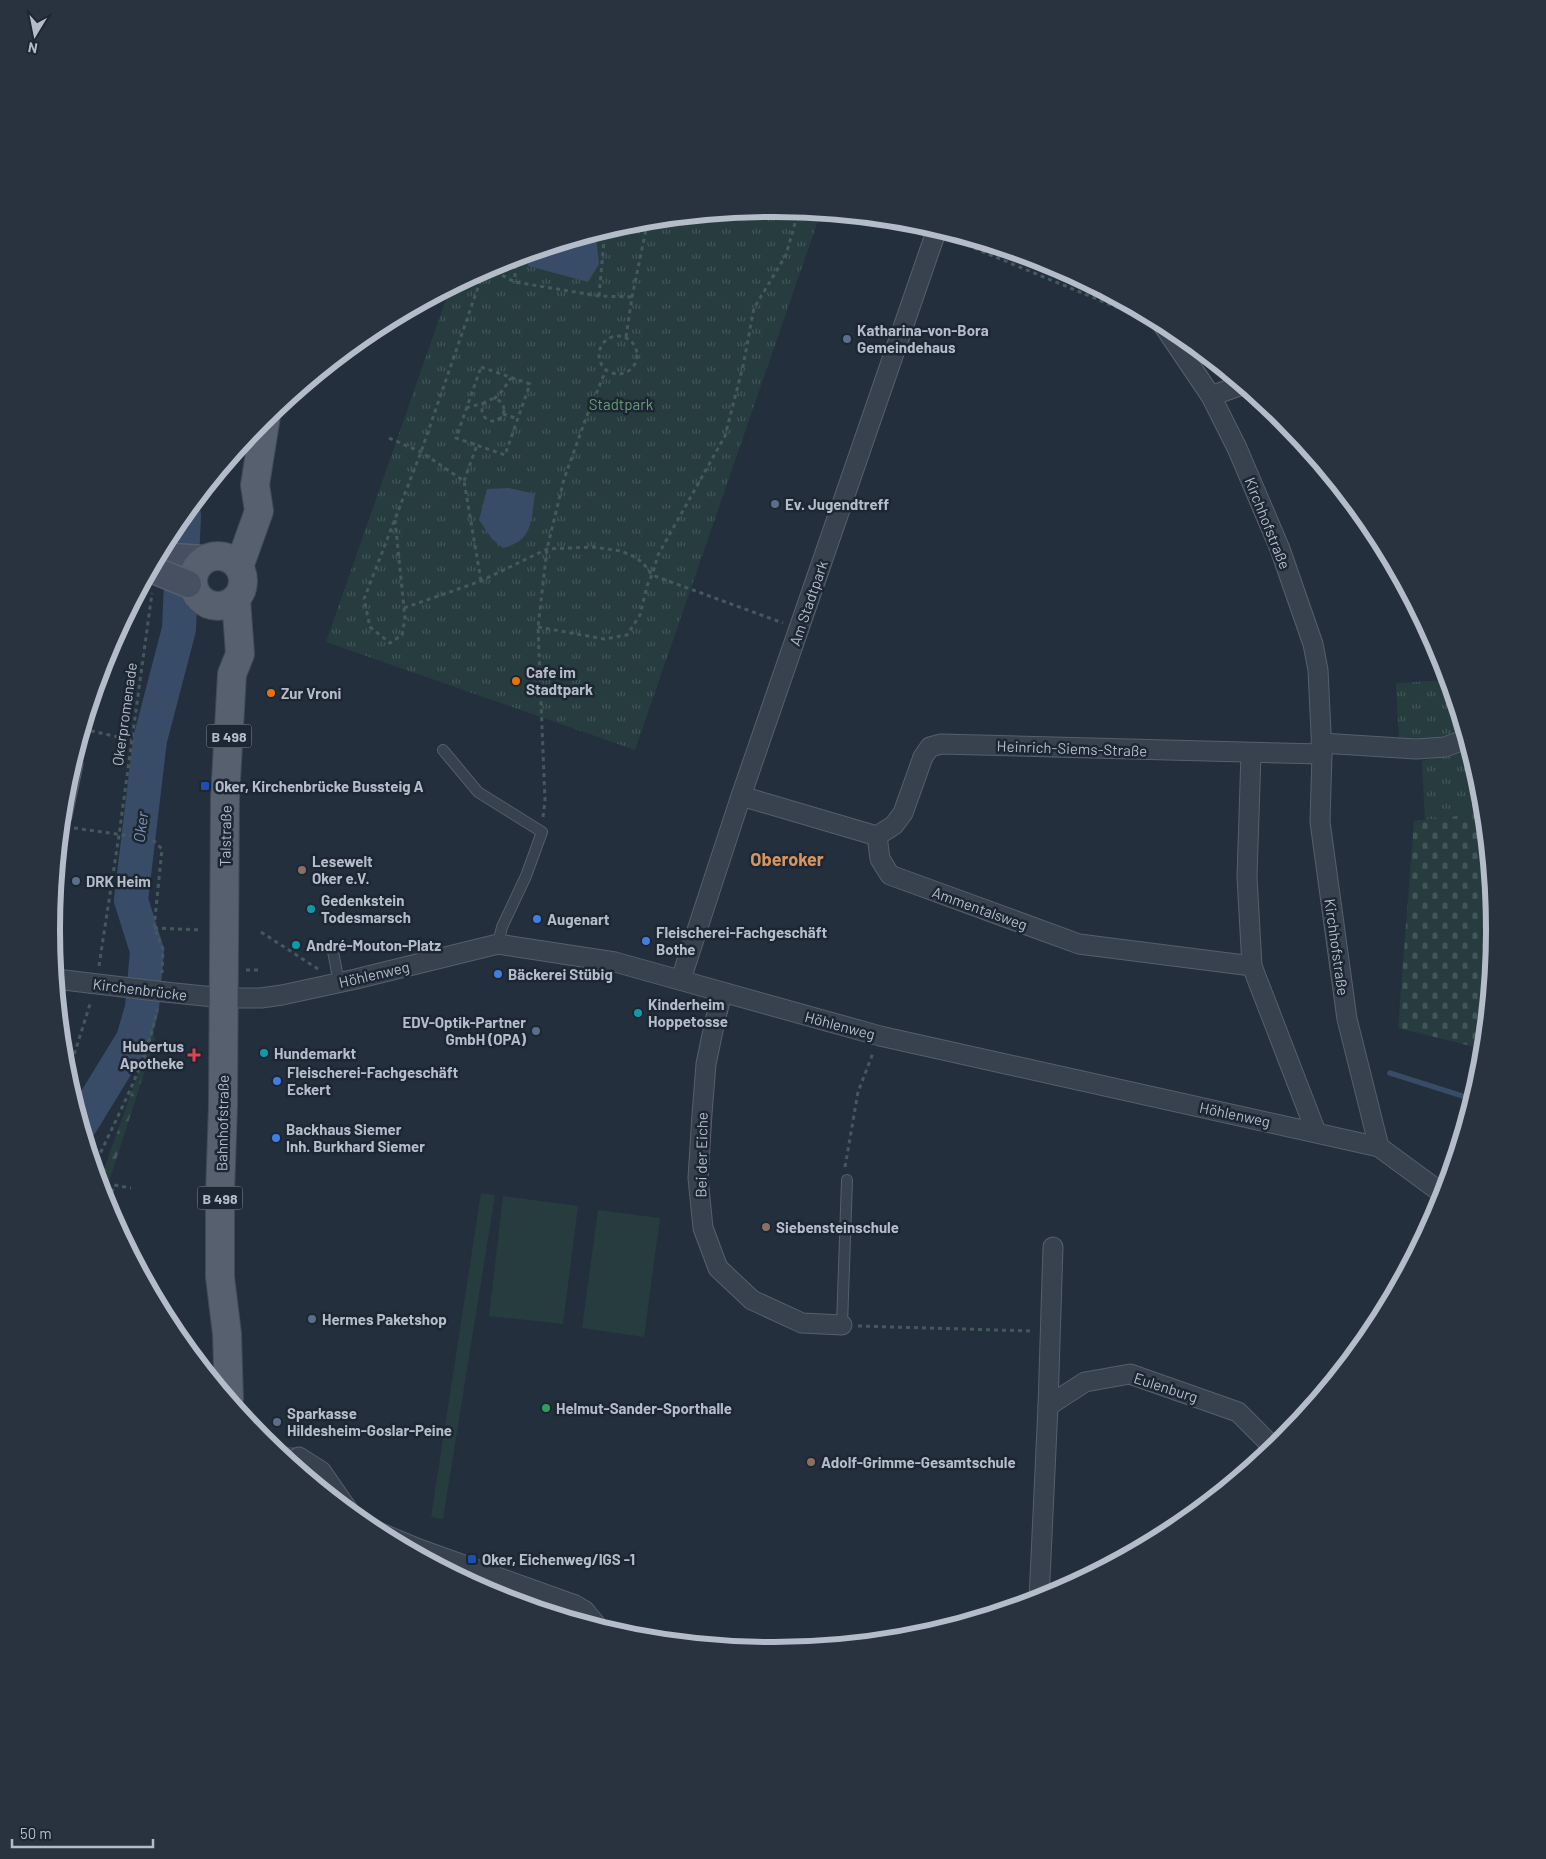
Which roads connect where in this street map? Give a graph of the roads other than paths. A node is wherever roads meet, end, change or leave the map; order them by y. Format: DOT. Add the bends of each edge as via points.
graph roads {
  1 [pos="935,236"];
  2 [pos="1173,340"];
  3 [pos="1236,387"];
  4 [pos="1211,396"];
  5 [pos="264,431"];
  6 [pos="166,557"];
  7 [pos="214,560"];
  8 [pos="157,571"];
  9 [pos="190,585"];
  10 [pos="225,603"];
  11 [pos="1461,741"];
  12 [pos="1321,748"];
  13 [pos="443,750"];
  14 [pos="1251,753"];
  15 [pos="741,796"];
  16 [pos="877,836"];
  17 [pos="498,944"];
  18 [pos="332,946"];
  19 [pos="1252,966"];
  20 [pos="681,979"];
  21 [pos="62,980"];
  22 [pos="339,983"];
  23 [pos="722,993"];
  24 [pos="224,998"];
  25 [pos="1316,1132"];
  26 [pos="1379,1147"];
  27 [pos="847,1180"];
  28 [pos="1437,1189"];
  29 [pos="1053,1247"];
  30 [pos="842,1325"];
  31 [pos="228,1389"];
  32 [pos="1048,1406"];
  33 [pos="1268,1442"];
  34 [pos="299,1457"];
  35 [pos="336,1492"];
  36 [pos="422,1550"];
  37 [pos="1039,1591"];
  38 [pos="592,1619"];
  1 -- 15 [label="street, Am Stadtpark"];
  2 -- 4 [label="street, Kirchhofstraße"];
  3 -- 4 [label="street"];
  4 -- 12 [label="street, Kirchhofstraße" via="1280,549 1314,644"];
  5 -- 7 [label="main road" via="255,485 228,542"];
  6 -- 7 [label="main road"];
  7 -- 9 [label="main road" via="195,569"];
  7 -- 10 [label="main road, Talstraße / B 498" via="243,578 239,595"];
  8 -- 9 [label="main road, bridge"];
  9 -- 10 [label="main road" via="201,601"];
  10 -- 24 [label="main road, Talstraße / B 498" via="240,654 232,674 225,798"];
  11 -- 12 [label="street" via="1445,747 1416,749"];
  12 -- 14 [label="street, Heinrich-Siems-Straße"];
  12 -- 26 [label="street, Kirchhofstraße" via="1320,822 1346,1019"];
  13 -- 17 [label="lane" via="478,792 542,832"];
  14 -- 16 [label="street, Heinrich-Siems-Straße" via="941,744 930,747 923,757 903,813 894,825"];
  14 -- 19 [label="street" via="1247,877"];
  15 -- 16 [label="street"];
  15 -- 20 [label="street, Am Stadtpark"];
  16 -- 19 [label="street, Ammentalsweg" via="880,859 890,875 1079,944"];
  17 -- 20 [label="street, Höhlenweg" via="615,962"];
  17 -- 22 [label="street, Höhlenweg"];
  18 -- 22 [label="lane"];
  19 -- 25 [label="street"];
  20 -- 23 [label="street, Höhlenweg"];
  21 -- 24 [label="street, Kirchenbrücke, bridge"];
  22 -- 24 [label="street, Höhlenweg" via="268,997"];
  23 -- 25 [label="street, Höhlenweg" via="880,1036"];
  23 -- 30 [label="street, Bei der Eiche" via="706,1064 698,1178 703,1228 718,1268 752,1300 802,1323"];
  24 -- 31 [label="main road, Bahnhofstraße / B 498" via="220,1277 227,1334"];
  25 -- 26 [label="street, Höhlenweg"];
  26 -- 28 [label="street, Höhlenweg"];
  27 -- 30 [label="lane"];
  29 -- 32 [label="street"];
  32 -- 33 [label="street, Eulenburg" via="1085,1382 1130,1374 1238,1412"];
  32 -- 37 [label="street"];
  34 -- 35 [label="street" via="321,1471"];
  36 -- 38 [label="street" via="575,1605"];
}
